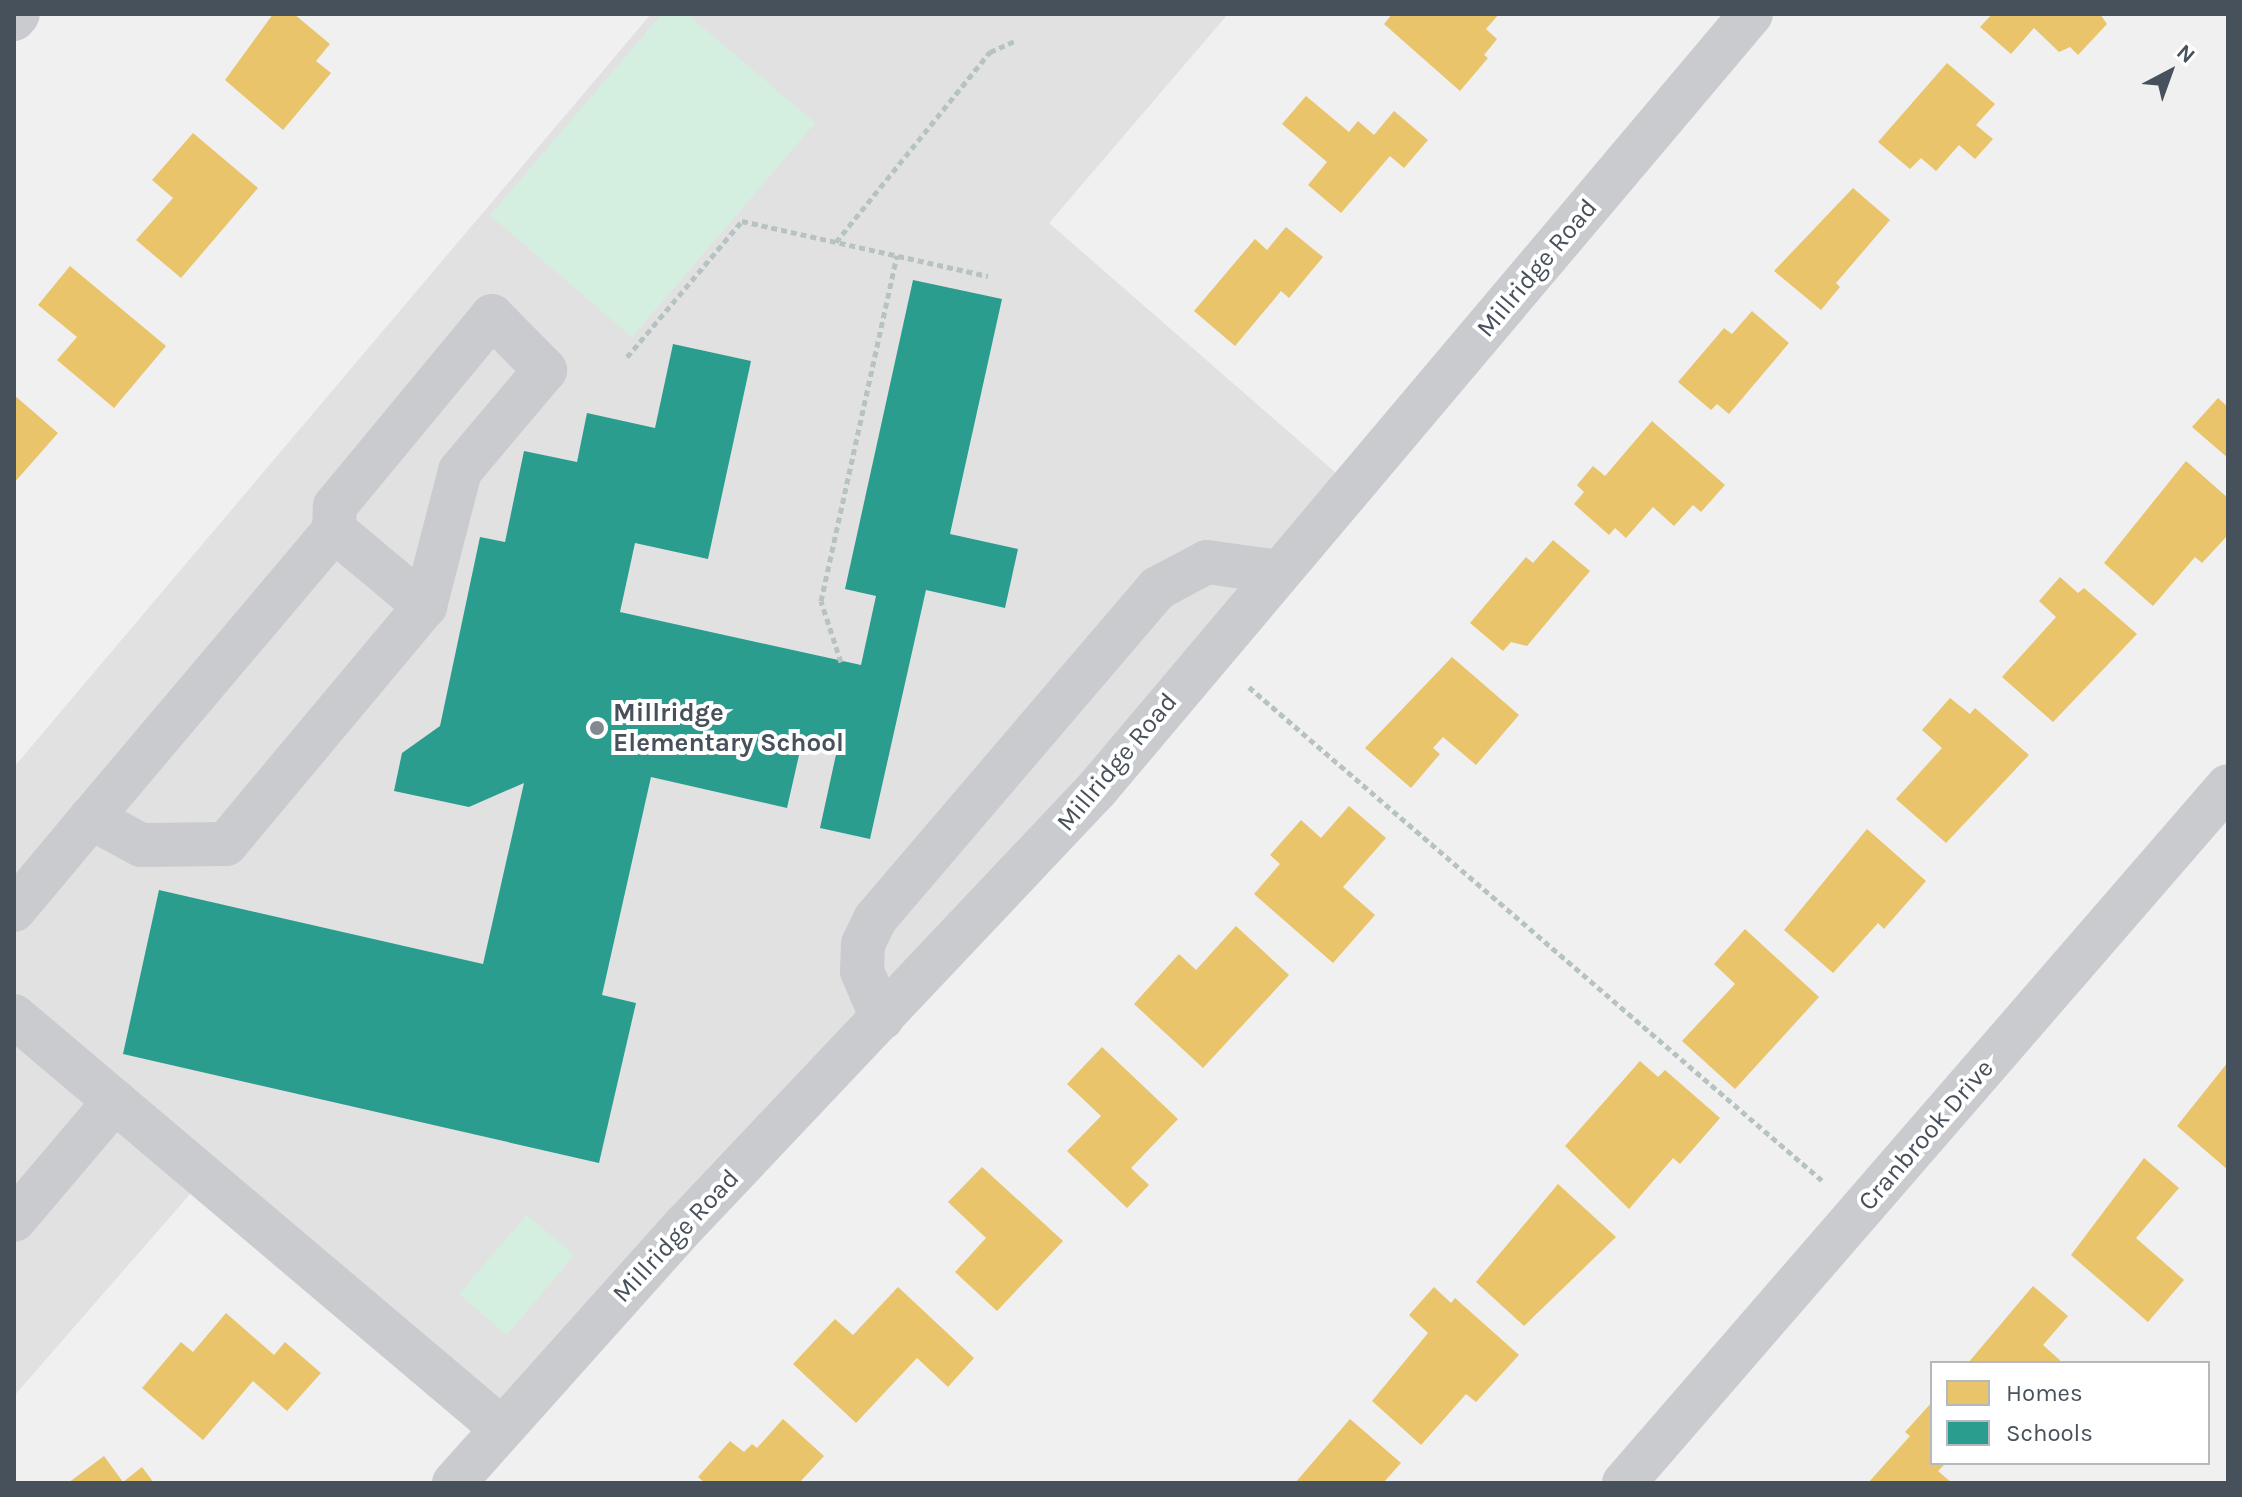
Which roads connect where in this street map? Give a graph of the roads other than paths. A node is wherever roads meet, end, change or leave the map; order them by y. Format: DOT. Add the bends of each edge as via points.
graph roads {
  1 [pos="18,14"];
  2 [pos="1751,14"];
  3 [pos="14,19"];
  4 [pos="334,530"];
  5 [pos="1279,572"];
  6 [pos="425,606"];
  7 [pos="2228,786"];
  8 [pos="91,818"];
  9 [pos="14,910"];
  10 [pos="882,1018"];
  11 [pos="18,1026"];
  12 [pos="115,1101"];
  13 [pos="14,1220"];
  14 [pos="501,1428"];
  15 [pos="454,1483"];
  16 [pos="1624,1483"];
  1 -- 3 [label="street"];
  2 -- 5 [label="street, Millridge Road"];
  4 -- 6 [label="street"];
  4 -- 6 [label="street" via="335,506 492,316 545,370 460,471"];
  4 -- 8 [label="street"];
  5 -- 10 [label="street, Millridge Road" via="1097,789"];
  5 -- 10 [label="street" via="1207,562 1158,588 875,919 863,944 862,971"];
  6 -- 8 [label="street" via="226,844 141,845"];
  7 -- 16 [label="street, Cranbrook Drive"];
  8 -- 9 [label="street"];
  10 -- 14 [label="street, Millridge Road"];
  11 -- 12 [label="street"];
  12 -- 13 [label="street"];
  12 -- 14 [label="street"];
  14 -- 15 [label="street, Millridge Road"];
}
